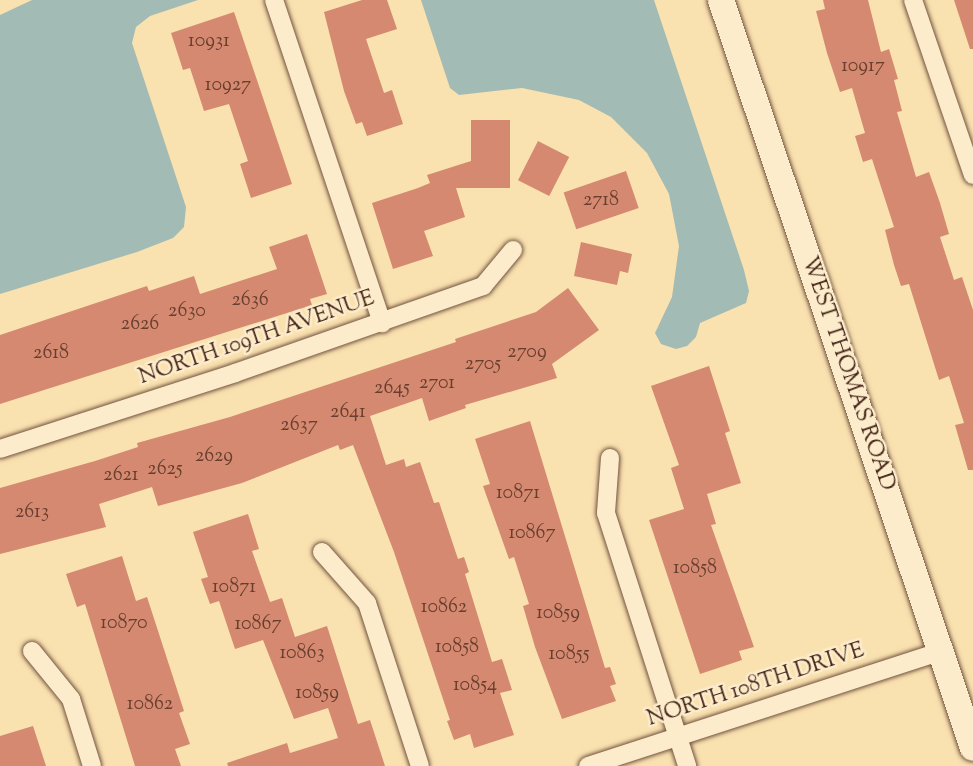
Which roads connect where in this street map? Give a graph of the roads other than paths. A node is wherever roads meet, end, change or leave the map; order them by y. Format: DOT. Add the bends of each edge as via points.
graph roads {
  1 [pos="274,0"];
  2 [pos="721,0"];
  3 [pos="913,0"];
  4 [pos="973,175"];
  5 [pos="513,250"];
  6 [pos="382,323"];
  7 [pos="0,448"];
  8 [pos="610,458"];
  9 [pos="322,552"];
  10 [pos="32,651"];
  11 [pos="939,652"];
  12 [pos="677,736"];
  13 [pos="973,748"];
  14 [pos="92,766"];
  15 [pos="420,766"];
  16 [pos="588,766"];
  17 [pos="687,766"];
  1 -- 6 [label="street"];
  2 -- 11 [label="main road, WEST THOMAS ROAD"];
  3 -- 4 [label="street"];
  5 -- 6 [label="street, NORTH 109TH AVENUE" via="483,286"];
  6 -- 7 [label="street, NORTH 109TH AVENUE"];
  8 -- 12 [label="street" via="606,513"];
  9 -- 15 [label="street" via="367,603"];
  10 -- 14 [label="street" via="71,699"];
  11 -- 12 [label="street, NORTH 108TH DRIVE"];
  11 -- 13 [label="main road, WEST THOMAS ROAD"];
  12 -- 16 [label="street, NORTH 108TH DRIVE"];
  12 -- 17 [label="street"];
}
